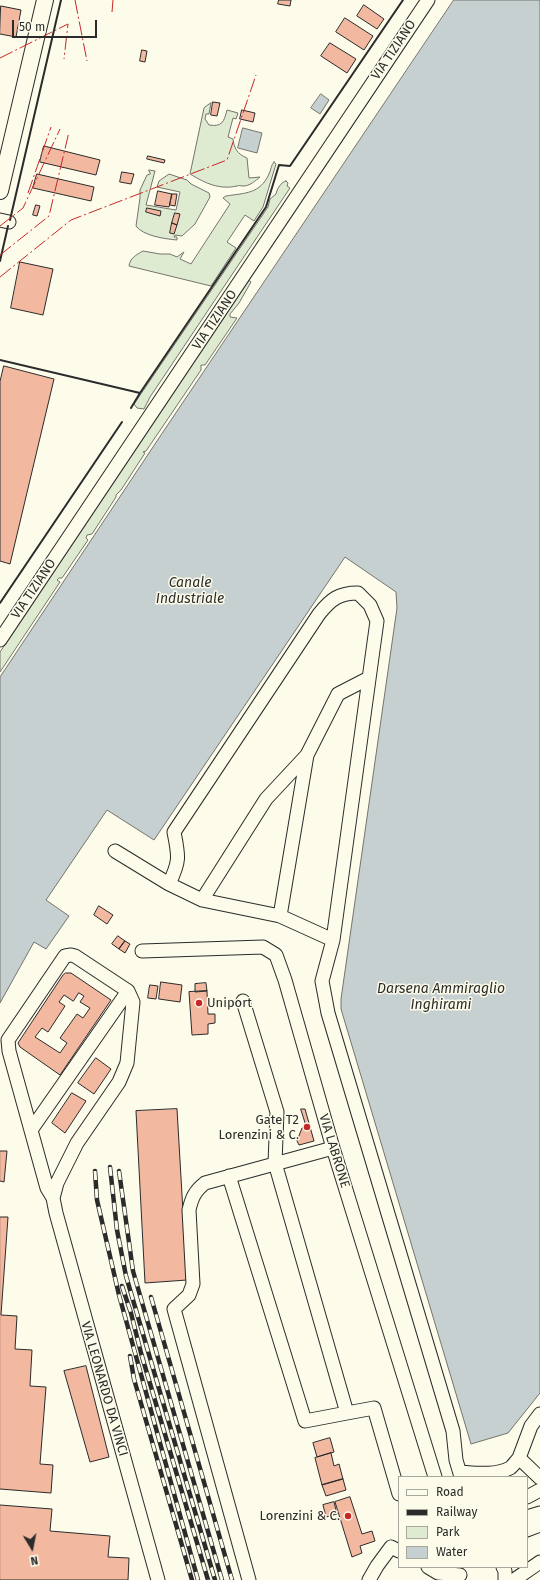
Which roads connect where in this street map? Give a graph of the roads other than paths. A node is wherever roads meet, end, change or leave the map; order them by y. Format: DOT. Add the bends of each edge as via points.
graph roads {
  1 [pos="45,0"];
  2 [pos="428,0"];
  3 [pos="0,191"];
  4 [pos="0,640"];
  5 [pos="369,678"];
  6 [pos="307,755"];
  7 [pos="115,851"];
  8 [pos="169,884"];
  9 [pos="202,900"];
  10 [pos="280,916"];
  11 [pos="333,940"];
  12 [pos="142,950"];
  13 [pos="128,991"];
  14 [pos="243,1001"];
  15 [pos="31,1130"];
  16 [pos="333,1148"];
  17 [pos="275,1163"];
  18 [pos="229,1176"];
  19 [pos="53,1198"];
  20 [pos="347,1413"];
  21 [pos="540,1414"];
  22 [pos="519,1458"];
  23 [pos="460,1474"];
  24 [pos="435,1476"];
  25 [pos="540,1478"];
  26 [pos="540,1490"];
  27 [pos="398,1491"];
  28 [pos="528,1496"];
  29 [pos="540,1513"];
  30 [pos="528,1517"];
  31 [pos="540,1525"];
  32 [pos="528,1530"];
  33 [pos="398,1550"];
  34 [pos="540,1559"];
  35 [pos="528,1560"];
  36 [pos="540,1562"];
  37 [pos="430,1568"];
  38 [pos="503,1568"];
  39 [pos="461,1574"];
  40 [pos="158,1580"];
  41 [pos="249,1580"];
  42 [pos="370,1580"];
  43 [pos="505,1580"];
  44 [pos="514,1580"];
  1 -- 3 [label="main road"];
  2 -- 4 [label="street, VIA TIZIANO"];
  5 -- 6 [label="street" via="338,694"];
  5 -- 8 [label="street" via="376,621 370,605 358,593 347,593 330,601 319,614 174,832 178,855 176,869"];
  5 -- 11 [label="street"];
  6 -- 9 [label="street" via="266,799"];
  6 -- 10 [label="street"];
  7 -- 8 [label="street"];
  8 -- 9 [label="street"];
  9 -- 10 [label="street"];
  10 -- 11 [label="street"];
  11 -- 23 [label="street" via="322,981 328,1013 453,1431"];
  12 -- 16 [label="street, VIA LABRONE" via="263,947 276,955"];
  13 -- 15 [label="street"];
  13 -- 15 [label="street, VIA LEONARDO DA VINCI" via="75,956 66,956 8,1040"];
  13 -- 19 [label="street, VIA LEONARDO DA VINCI" via="133,1002 127,1063 119,1082 77,1143 57,1183"];
  14 -- 17 [label="street" via="276,1112"];
  15 -- 19 [label="street, VIA LEONARDO DA VINCI" via="46,1188"];
  16 -- 17 [label="street"];
  16 -- 24 [label="street, VIA LABRONE"];
  17 -- 18 [label="street"];
  17 -- 20 [label="street"];
  18 -- 20 [label="street" via="305,1421"];
  18 -- 41 [label="street" via="205,1182 192,1198 189,1210 193,1284 189,1295 174,1309"];
  19 -- 40 [label="street, VIA LEONARDO DA VINCI"];
  20 -- 27 [label="street" via="374,1408"];
  21 -- 22 [label="street" via="531,1426"];
  22 -- 23 [label="street" via="510,1467 491,1473"];
  22 -- 25 [label="street"];
  26 -- 28 [label="street"];
  29 -- 30 [label="street"];
  31 -- 32 [label="street"];
  33 -- 42 [label="street" via="391,1547"];
  34 -- 35 [label="street"];
  36 -- 44 [label="street"];
  37 -- 39 [label="street" via="438,1573"];
  38 -- 43 [label="street"];
}
